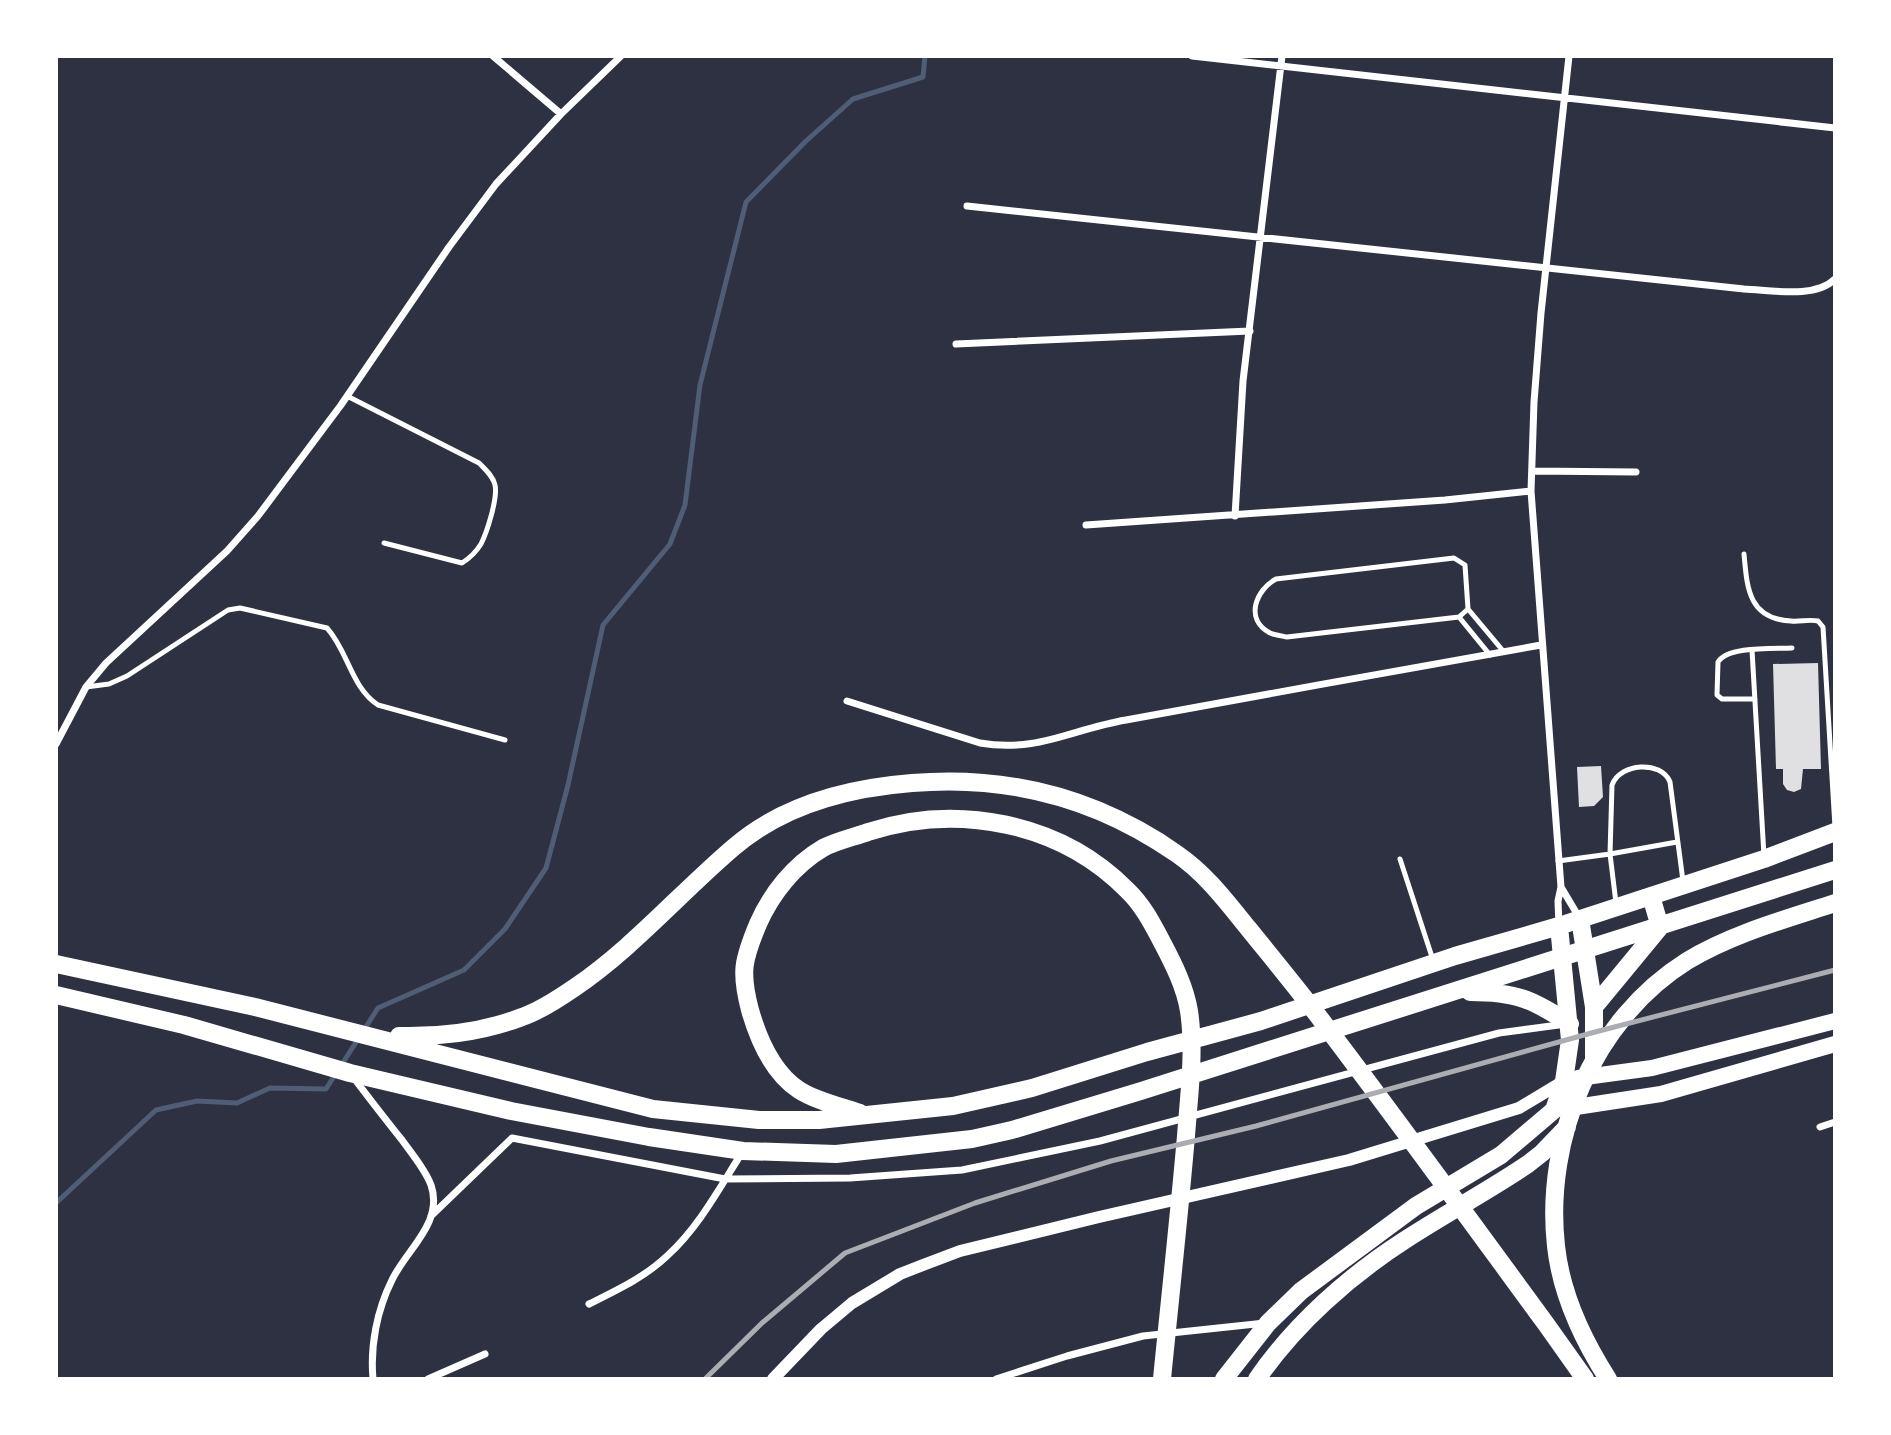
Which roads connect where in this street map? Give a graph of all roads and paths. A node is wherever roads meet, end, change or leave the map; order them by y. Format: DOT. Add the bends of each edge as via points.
graph roads {
  1 [pos="493,56"];
  2 [pos="621,56"];
  3 [pos="1192,56"];
  4 [pos="1282,56"];
  5 [pos="1569,56"];
  6 [pos="1280,66"];
  7 [pos="1564,98"];
  8 [pos="561,114"];
  9 [pos="1835,128"];
  10 [pos="967,206"];
  11 [pos="1261,239"];
  12 [pos="1545,266"];
  13 [pos="1835,279"];
  14 [pos="1250,331"];
  15 [pos="956,344"];
  16 [pos="347,396"];
  17 [pos="1532,471"];
  18 [pos="1636,472"];
  19 [pos="1531,491"];
  20 [pos="1235,516"];
  21 [pos="1086,525"];
  22 [pos="384,543"];
  23 [pos="1744,554"];
  24 [pos="1468,609"];
  25 [pos="1459,617"];
  26 [pos="1541,645"];
  27 [pos="1792,648"];
  28 [pos="1752,650"];
  29 [pos="1504,652"];
  30 [pos="1490,655"];
  31 [pos="86,688"];
  32 [pos="1755,699"];
  33 [pos="847,701"];
  34 [pos="505,740"];
  35 [pos="56,744"];
  36 [pos="1835,830"];
  37 [pos="1677,842"];
  38 [pos="1610,854"];
  39 [pos="1400,859"];
  40 [pos="1764,859"];
  41 [pos="1558,861"];
  42 [pos="1835,870"];
  43 [pos="1684,885"];
  44 [pos="1561,887"];
  45 [pos="1650,896"];
  46 [pos="1835,903"];
  47 [pos="1616,906"];
  48 [pos="1580,919"];
  49 [pos="1559,926"];
  50 [pos="1660,927"];
  51 [pos="1585,950"];
  52 [pos="1561,958"];
  53 [pos="1434,963"];
  54 [pos="56,964"];
  55 [pos="1456,991"];
  56 [pos="56,995"];
  57 [pos="1594,1007"];
  58 [pos="1835,1021"];
  59 [pos="1570,1024"];
  60 [pos="365,1035"];
  61 [pos="1835,1044"];
  62 [pos="349,1073"];
  63 [pos="1593,1076"];
  64 [pos="1564,1081"];
  65 [pos="1581,1106"];
  66 [pos="1519,1108"];
  67 [pos="1554,1110"];
  68 [pos="865,1114"];
  69 [pos="1835,1122"];
  70 [pos="1820,1126"];
  71 [pos="743,1151"];
  72 [pos="725,1179"];
  73 [pos="430,1216"];
  74 [pos="589,1304"];
  75 [pos="1268,1323"];
  76 [pos="485,1354"];
  77 [pos="1606,1375"];
  78 [pos="373,1379"];
  79 [pos="428,1379"];
  80 [pos="774,1379"];
  81 [pos="996,1379"];
  82 [pos="1162,1379"];
  83 [pos="1224,1379"];
  84 [pos="1257,1379"];
  85 [pos="1585,1379"];
  1 -- 8 [label="street"];
  2 -- 8 [label="street"];
  3 -- 6 [label="street"];
  4 -- 6 [label="street"];
  5 -- 7 [label="street"];
  6 -- 7 [label="street"];
  6 -- 11 [label="street"];
  7 -- 9 [label="street"];
  7 -- 12 [label="street"];
  8 -- 16 [label="street" via="496,184"];
  10 -- 11 [label="street"];
  11 -- 12 [label="street"];
  11 -- 14 [label="street"];
  12 -- 13 [label="street" via="1744,289 1815,290"];
  12 -- 17 [label="street"];
  14 -- 15 [label="street"];
  14 -- 20 [label="street"];
  16 -- 22 [label="lane" via="479,463 495,483 496,496 482,542 462,563"];
  16 -- 31 [label="street" via="227,551 106,663"];
  17 -- 18 [label="street"];
  17 -- 19 [label="street"];
  19 -- 20 [label="street"];
  19 -- 26 [label="street"];
  20 -- 21 [label="street"];
  23 -- 36 [label="lane" via="1750,595 1761,611 1780,620 1818,621 1823,627"];
  24 -- 25 [label="lane"];
  24 -- 25 [label="lane" via="1465,565 1454,558 1276,579 1255,601 1264,628 1287,637"];
  24 -- 29 [label="lane"];
  25 -- 30 [label="lane"];
  26 -- 29 [label="street"];
  26 -- 41 [label="street"];
  27 -- 28 [label="lane"];
  28 -- 32 [label="lane"];
  28 -- 32 [label="lane" via="1720,658 1716,692 1722,699"];
  29 -- 30 [label="street"];
  30 -- 33 [label="street" via="1122,720 1021,746 980,743"];
  31 -- 34 [label="lane" via="127,677 218,614 240,608 327,628 367,698 378,705"];
  31 -- 35 [label="street"];
  32 -- 40 [label="lane"];
  36 -- 40 [label="highway"];
  37 -- 38 [label="lane"];
  37 -- 38 [label="lane" via="1668,776 1659,768 1625,770 1612,785"];
  37 -- 43 [label="lane"];
  38 -- 41 [label="lane"];
  38 -- 47 [label="lane"];
  39 -- 53 [label="lane"];
  40 -- 43 [label="highway"];
  41 -- 44 [label="street"];
  42 -- 50 [label="highway"];
  43 -- 45 [label="highway"];
  44 -- 48 [label="street"];
  44 -- 49 [label="street"];
  45 -- 47 [label="highway"];
  45 -- 50 [label="highway"];
  46 -- 77 [label="highway" via="1688,961 1617,1026 1588,1072 1571,1112 1557,1183 1556,1249 1569,1298"];
  47 -- 48 [label="highway"];
  48 -- 49 [label="highway"];
  48 -- 51 [label="highway"];
  49 -- 52 [label="highway"];
  49 -- 53 [label="highway"];
  50 -- 51 [label="highway"];
  50 -- 57 [label="highway"];
  51 -- 52 [label="highway"];
  51 -- 57 [label="highway"];
  52 -- 55 [label="highway"];
  52 -- 59 [label="highway"];
  53 -- 68 [label="highway" via="1261,1021 1032,1088 953,1106"];
  54 -- 60 [label="highway"];
  55 -- 59 [label="highway" via="1524,997"];
  55 -- 71 [label="highway" via="972,1139 836,1154"];
  56 -- 62 [label="highway" via="184,1025"];
  57 -- 63 [label="highway"];
  58 -- 63 [label="main road" via="1652,1068"];
  59 -- 64 [label="highway"];
  59 -- 72 [label="street" via="1499,1033 1100,1141 962,1170 850,1178"];
  60 -- 68 [label="highway" via="653,1109 760,1120"];
  60 -- 85 [label="highway" via="421,1037 482,1030 526,1016 602,968 743,839 816,800 854,790 933,781 985,782 1061,795 1152,838 1205,876 1313,1009"];
  61 -- 65 [label="main road" via="1661,1094"];
  62 -- 71 [label="highway" via="512,1111"];
  62 -- 73 [label="street" via="425,1173 434,1198"];
  63 -- 64 [label="main road"];
  63 -- 65 [label="highway"];
  64 -- 66 [label="street"];
  64 -- 67 [label="highway"];
  65 -- 67 [label="main road"];
  65 -- 84 [label="highway" via="1563,1132 1528,1164 1403,1242 1350,1282 1305,1321"];
  66 -- 67 [label="street"];
  66 -- 80 [label="street" via="1349,1160 960,1251 900,1274 852,1303"];
  67 -- 75 [label="highway" via="1501,1155 1416,1206 1337,1263"];
  68 -- 82 [label="highway" via="798,1089 780,1072 755,1025 743,985 744,955 766,905 789,876 824,848 893,824 943,819 983,820 1028,829 1099,864 1144,910 1172,962 1189,1012 1191,1070"];
  69 -- 70 [label="street"];
  71 -- 72 [label="street"];
  72 -- 73 [label="street" via="512,1138"];
  72 -- 74 [label="street" via="667,1257 635,1281"];
  73 -- 78 [label="street" via="384,1301 373,1338"];
  75 -- 81 [label="street" via="1143,1336"];
  75 -- 83 [label="highway"];
  76 -- 79 [label="street"];
}
